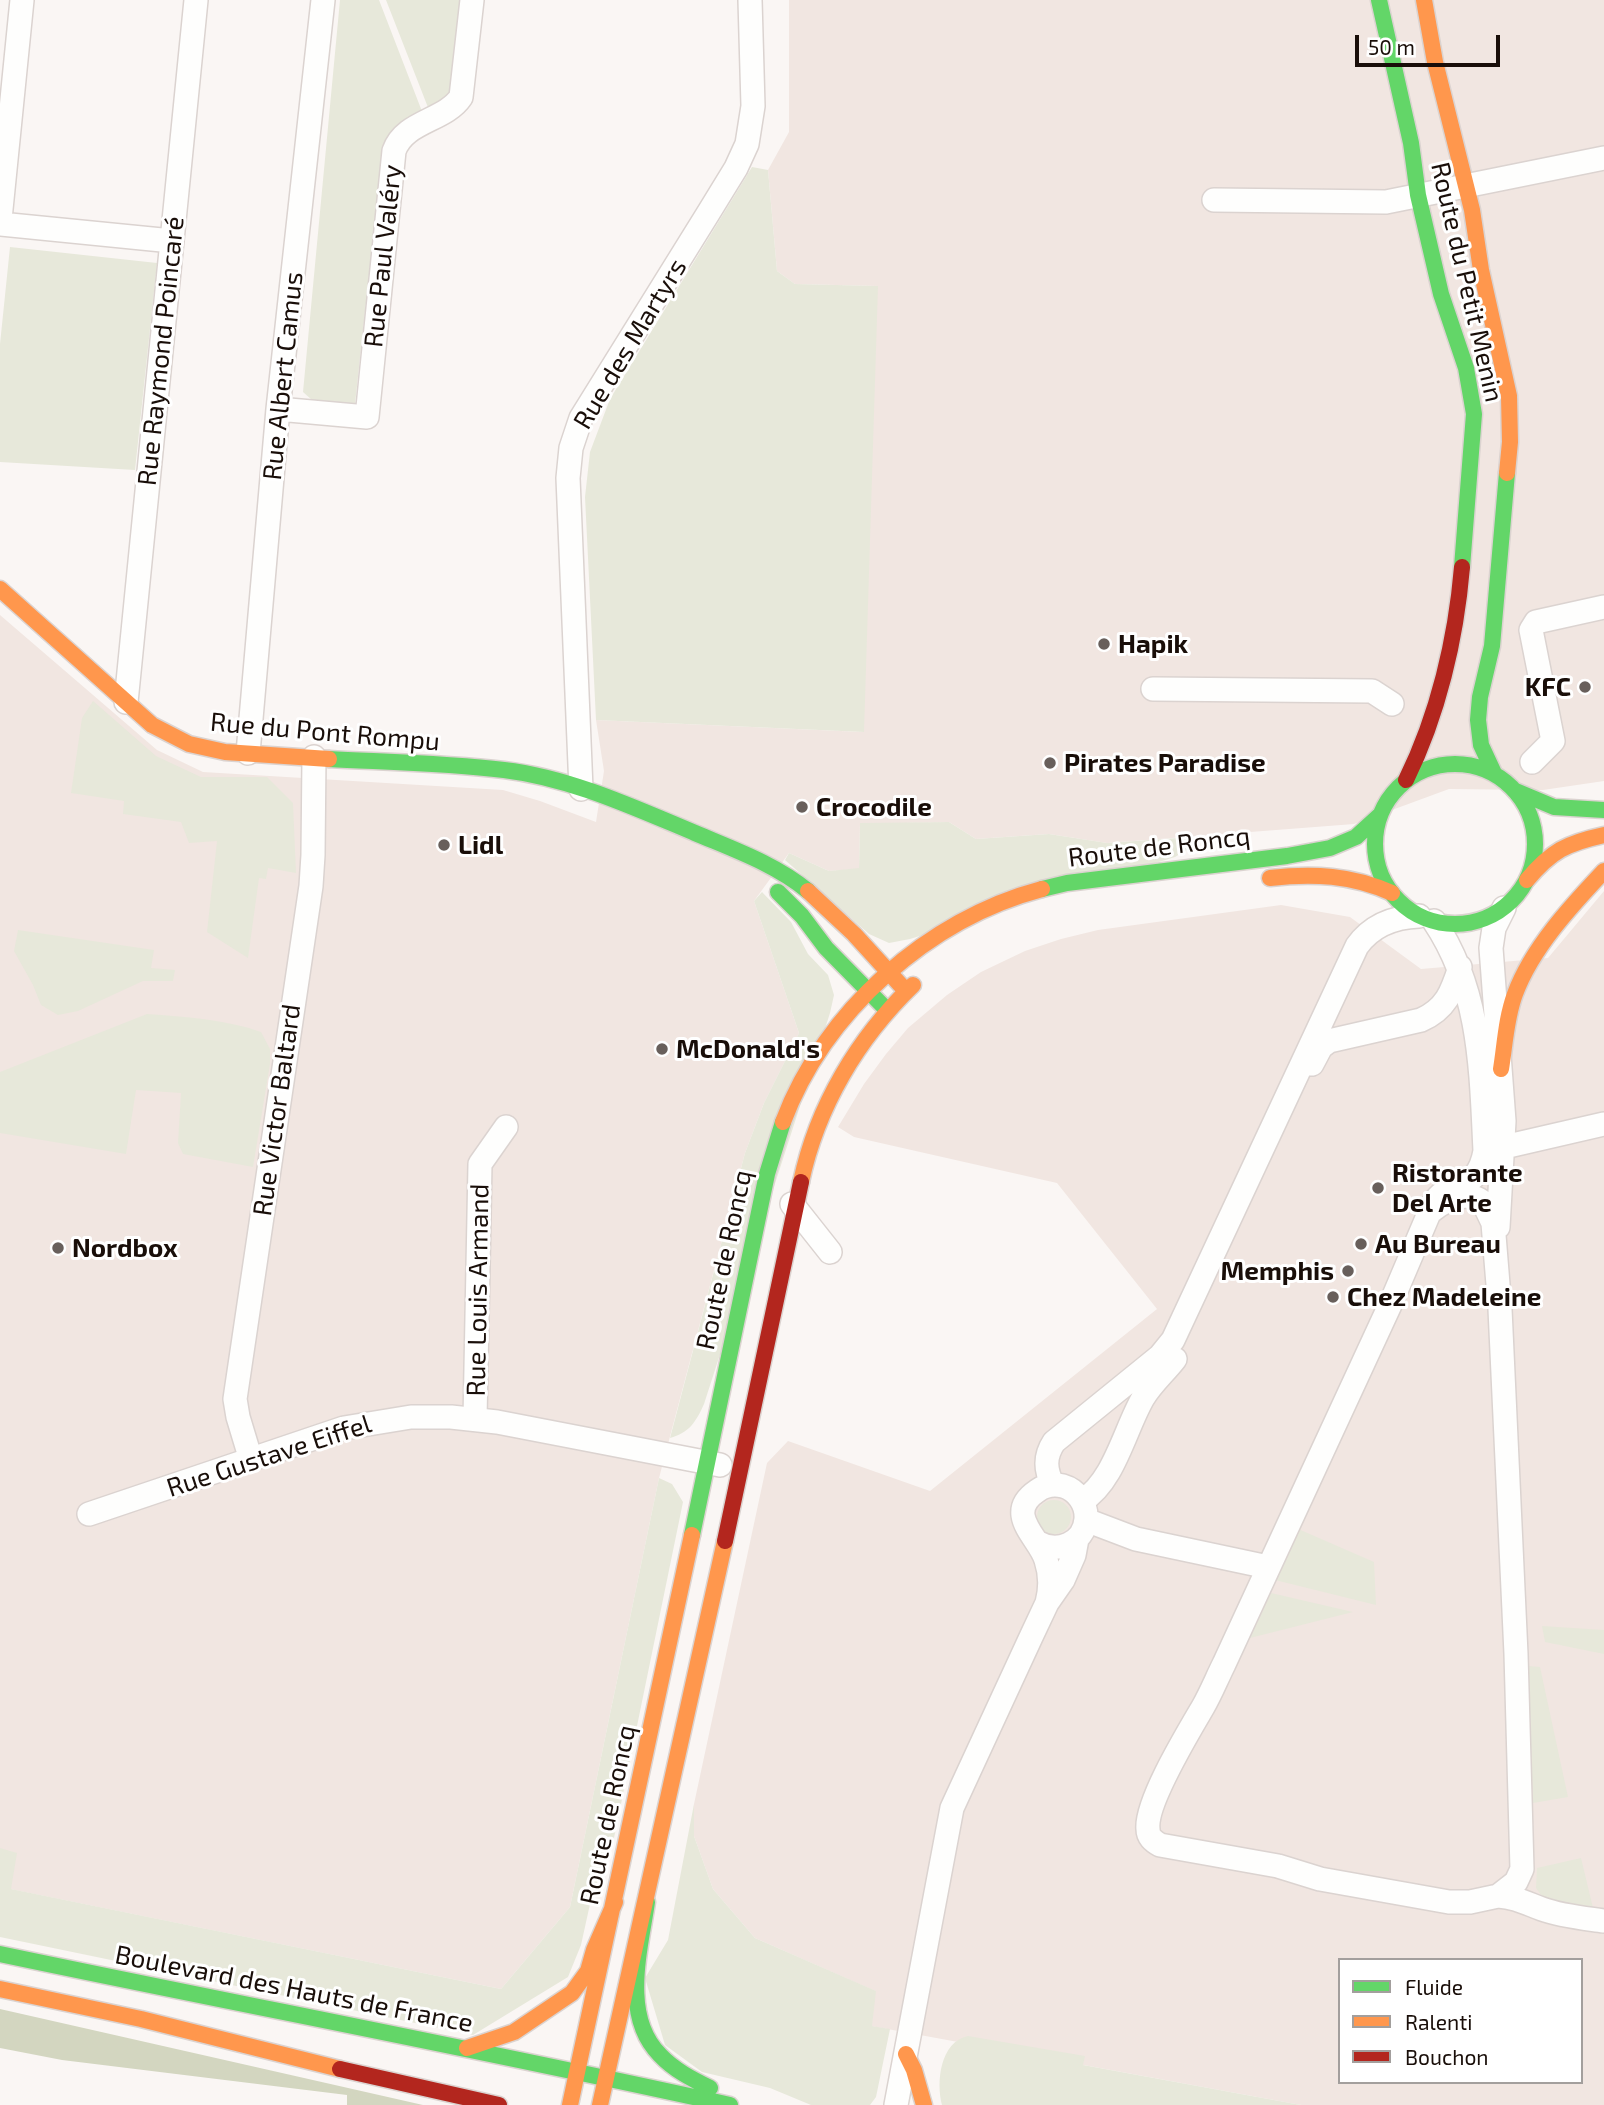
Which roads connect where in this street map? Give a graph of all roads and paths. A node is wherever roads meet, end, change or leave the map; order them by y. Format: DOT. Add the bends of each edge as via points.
graph roads {
  1 [pos="22,0"];
  2 [pos="196,0"];
  3 [pos="323,0"];
  4 [pos="472,0"];
  5 [pos="750,0"];
  6 [pos="1379,0"];
  7 [pos="1424,0"];
  8 [pos="1604,158"];
  9 [pos="1466,186"];
  10 [pos="1418,195"];
  11 [pos="1214,200"];
  12 [pos="0,219"];
  13 [pos="0,224"];
  14 [pos="172,241"];
  15 [pos="278,409"];
  16 [pos="0,589"];
  17 [pos="1604,607"];
  18 [pos="1153,689"];
  19 [pos="126,702"];
  20 [pos="1392,704"];
  21 [pos="248,753"];
  22 [pos="314,757"];
  23 [pos="1532,762"];
  24 [pos="1494,773"];
  25 [pos="1406,780"];
  26 [pos="581,789"];
  27 [pos="1516,791"];
  28 [pos="1604,810"];
  29 [pos="1379,816"];
  30 [pos="693,832"];
  31 [pos="1604,835"];
  32 [pos="1604,871"];
  33 [pos="1257,880"];
  34 [pos="1527,881"];
  35 [pos="1392,893"];
  36 [pos="1503,908"];
  37 [pos="1427,919"];
  38 [pos="1460,967"];
  39 [pos="889,973"];
  40 [pos="927,973"];
  41 [pos="905,991"];
  42 [pos="868,992"];
  43 [pos="887,1010"];
  44 [pos="1501,1069"];
  45 [pos="1604,1124"];
  46 [pos="506,1127"];
  47 [pos="1504,1147"];
  48 [pos="773,1153"];
  49 [pos="795,1209"];
  50 [pos="1430,1212"];
  51 [pos="830,1252"];
  52 [pos="1496,1255"];
  53 [pos="475,1419"];
  54 [pos="251,1460"];
  55 [pos="707,1463"];
  56 [pos="740,1468"];
  57 [pos="1053,1485"];
  58 [pos="89,1514"];
  59 [pos="1081,1520"];
  60 [pos="1037,1542"];
  61 [pos="1268,1567"];
  62 [pos="1048,1603"];
  63 [pos="1498,1896"];
  64 [pos="615,1902"];
  65 [pos="647,1902"];
  66 [pos="1604,1921"];
  67 [pos="0,1954"];
  68 [pos="0,1989"];
  69 [pos="467,2048"];
  70 [pos="906,2054"];
  71 [pos="579,2071"];
  72 [pos="606,2077"];
  73 [pos="589,2103"];
  74 [pos="499,2105"];
  75 [pos="570,2105"];
  76 [pos="730,2105"];
  77 [pos="751,2105"];
  78 [pos="896,2105"];
  79 [pos="924,2105"];
  1 -- 12 [label="street"];
  2 -- 14 [label="street, Rue Raymond Poincaré"];
  3 -- 15 [label="street, Rue Albert Camus"];
  4 -- 15 [label="street, Rue Paul Valéry" via="461,97 452,108 406,134 394,151 367,417"];
  5 -- 26 [label="street, Rue des Martyrs" via="753,106 747,144 587,407 571,448 568,478"];
  6 -- 10 [label="main road, Route du Petit Menin" via="1409,131"];
  7 -- 9 [label="main road, Route du Petit Menin"];
  8 -- 9 [label="street"];
  9 -- 10 [label="street"];
  9 -- 24 [label="main road, Route du Petit Menin" via="1510,414 1492,646 1478,719 1481,745"];
  10 -- 11 [label="street" via="1386,202"];
  10 -- 25 [label="main road, Route du Petit Menin" via="1441,294 1466,368 1474,426 1458,611 1422,747"];
  13 -- 14 [label="street"];
  14 -- 19 [label="street, Rue Raymond Poincaré"];
  15 -- 21 [label="street, Rue Albert Camus"];
  16 -- 19 [label="main road, Rue du Pont Rompu"];
  17 -- 23 [label="street" via="1536,622 1531,630 1553,741"];
  18 -- 20 [label="street" via="1371,691"];
  19 -- 21 [label="main road, Rue du Pont Rompu" via="177,739 214,751"];
  21 -- 22 [label="main road, Rue du Pont Rompu"];
  22 -- 26 [label="main road, Rue du Pont Rompu" via="506,770"];
  22 -- 54 [label="street, Rue Victor Baltard" via="312,877 235,1399"];
  24 -- 25 [label="main road" via="1450,763 1427,768"];
  24 -- 27 [label="main road"];
  25 -- 29 [label="main road"];
  26 -- 30 [label="main road, Rue du Pont Rompu"];
  27 -- 28 [label="main road" via="1554,807"];
  27 -- 34 [label="main road" via="1529,811 1535,834 1535,858"];
  29 -- 35 [label="main road" via="1376,856"];
  29 -- 39 [label="main road, Route de Roncq" via="1348,841 1330,848 1067,883 1025,894 950,929"];
  30 -- 39 [label="main road, Rue du Pont Rompu" via="791,878"];
  30 -- 42 [label="main road, Rue du Pont Rompu" via="777,891"];
  31 -- 34 [label="main road" via="1555,850"];
  32 -- 44 [label="main road" via="1519,985"];
  33 -- 35 [label="main road, Route de Roncq" via="1352,877"];
  34 -- 36 [label="main road"];
  35 -- 37 [label="main road"];
  36 -- 37 [label="main road" via="1475,922"];
  36 -- 44 [label="street" via="1490,948"];
  37 -- 38 [label="street" via="1451,946"];
  37 -- 57 [label="street" via="1401,918 1374,928 1357,946 1173,1340 1160,1356 1054,1442 1046,1464"];
  38 -- 50 [label="street" via="1480,1052 1485,1151 1476,1175 1436,1198"];
  38 -- 59 [label="street" via="1449,997 1434,1014 1329,1041 1321,1047 1177,1356 1142,1400"];
  39 -- 41 [label="main road, Rue du Pont Rompu"];
  39 -- 42 [label="main road, Route de Roncq"];
  40 -- 41 [label="main road"];
  41 -- 43 [label="main road"];
  42 -- 43 [label="main road, Rue du Pont Rompu"];
  42 -- 48 [label="main road, Route de Roncq" via="812,1060"];
  43 -- 49 [label="main road" via="866,1034 832,1093 816,1131"];
  44 -- 47 [label="street"];
  45 -- 47 [label="street"];
  46 -- 53 [label="street, Rue Louis Armand" via="481,1164"];
  47 -- 52 [label="street"];
  48 -- 49 [label="street" via="778,1179"];
  48 -- 55 [label="main road, Route de Roncq"];
  49 -- 51 [label="street"];
  49 -- 56 [label="main road"];
  50 -- 52 [label="street" via="1447,1200 1477,1197 1491,1215"];
  50 -- 61 [label="street"];
  52 -- 63 [label="street" via="1523,1863 1516,1882"];
  53 -- 54 [label="street, Rue Gustave Eiffel" via="411,1417 369,1423"];
  53 -- 55 [label="street, Rue Gustave Eiffel"];
  54 -- 58 [label="street, Rue Gustave Eiffel"];
  55 -- 56 [label="street, Rue Gustave Eiffel"];
  55 -- 64 [label="main road, Route de Roncq"];
  56 -- 65 [label="main road"];
  57 -- 59 [label="street" via="1072,1490"];
  57 -- 60 [label="street" via="1035,1492 1025,1508 1025,1527"];
  59 -- 60 [label="street" via="1060,1547"];
  59 -- 61 [label="street" via="1136,1539"];
  59 -- 62 [label="street" via="1067,1571"];
  60 -- 62 [label="street" via="1049,1573"];
  61 -- 63 [label="street" via="1207,1700 1166,1774 1148,1822 1149,1836 1160,1844 1440,1901 1470,1902"];
  62 -- 70 [label="street" via="952,1808"];
  63 -- 66 [label="street"];
  64 -- 69 [label="main road" via="593,1950 589,1971 572,1993 513,2032"];
  64 -- 71 [label="main road, Route de Roncq"];
  65 -- 72 [label="main road"];
  65 -- 77 [label="main road" via="635,1982 646,2038 682,2076"];
  67 -- 69 [label="main road, Boulevard des Hauts de France"];
  68 -- 74 [label="main road"];
  69 -- 71 [label="main road, Boulevard des Hauts de France"];
  70 -- 78 [label="street"];
  70 -- 79 [label="main road"];
  71 -- 72 [label="main road, Boulevard des Hauts de France"];
  71 -- 73 [label="main road"];
  71 -- 75 [label="main road, Route de Roncq"];
  72 -- 73 [label="main road"];
  72 -- 76 [label="main road, Boulevard des Hauts de France"];
}
